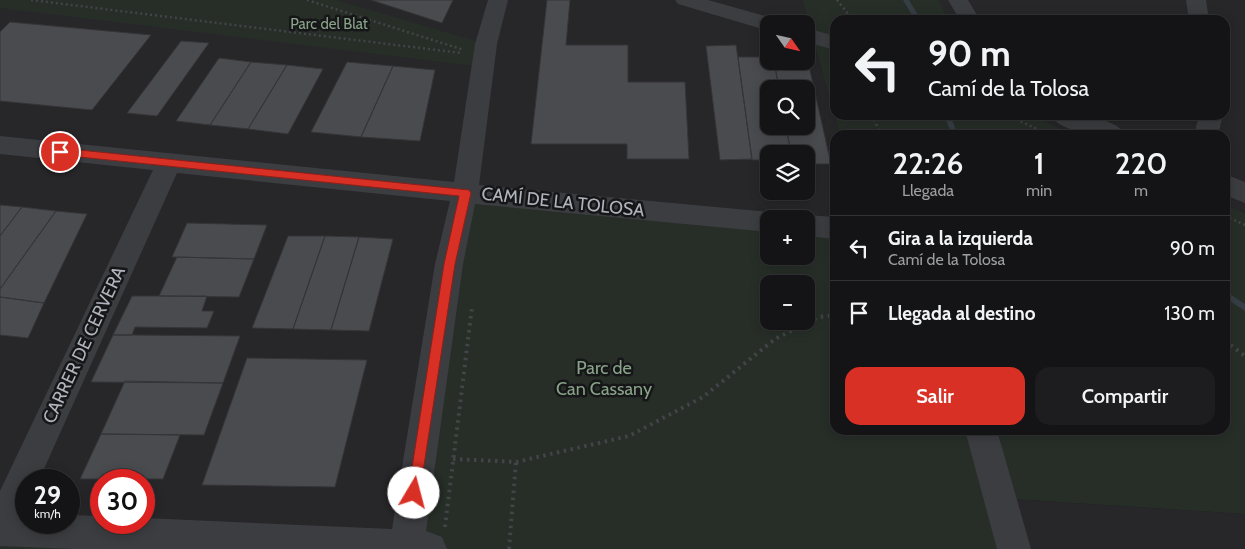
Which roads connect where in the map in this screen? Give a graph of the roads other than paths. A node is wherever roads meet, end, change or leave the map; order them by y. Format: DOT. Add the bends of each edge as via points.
graph roads {
  1 [pos="498,0"];
  2 [pos="685,0"];
  3 [pos="958,0"];
  4 [pos="1196,0"];
  5 [pos="967,15"];
  6 [pos="1198,15"];
  7 [pos="760,21"];
  8 [pos="815,37"];
  9 [pos="830,41"];
  10 [pos="1075,120"];
  11 [pos="1101,130"];
  12 [pos="0,145"];
  13 [pos="169,162"];
  14 [pos="1230,186"];
  15 [pos="1245,192"];
  16 [pos="465,193"];
  17 [pos="760,221"];
  18 [pos="815,226"];
  19 [pos="830,227"];
  20 [pos="982,435"];
  21 [pos="0,528"];
  22 [pos="422,544"];
  23 [pos="1014,549"];
  1 -- 16 [label="street" via="485,56"];
  2 -- 7 [label="street"];
  3 -- 5 [label="street"];
  4 -- 6 [label="street"];
  8 -- 9 [label="street"];
  10 -- 11 [label="street"];
  12 -- 13 [label="street, CAMÍ DE LA TOLOSA"];
  13 -- 16 [label="street, CAMÍ DE LA TOLOSA"];
  13 -- 21 [label="street, CARRER DE CERVERA"];
  14 -- 15 [label="street"];
  16 -- 17 [label="street, CAMÍ DE LA TOLOSA"];
  16 -- 22 [label="street" via="450,264 420,458"];
  18 -- 19 [label="street"];
  20 -- 23 [label="street"];
  21 -- 22 [label="street"];
}
